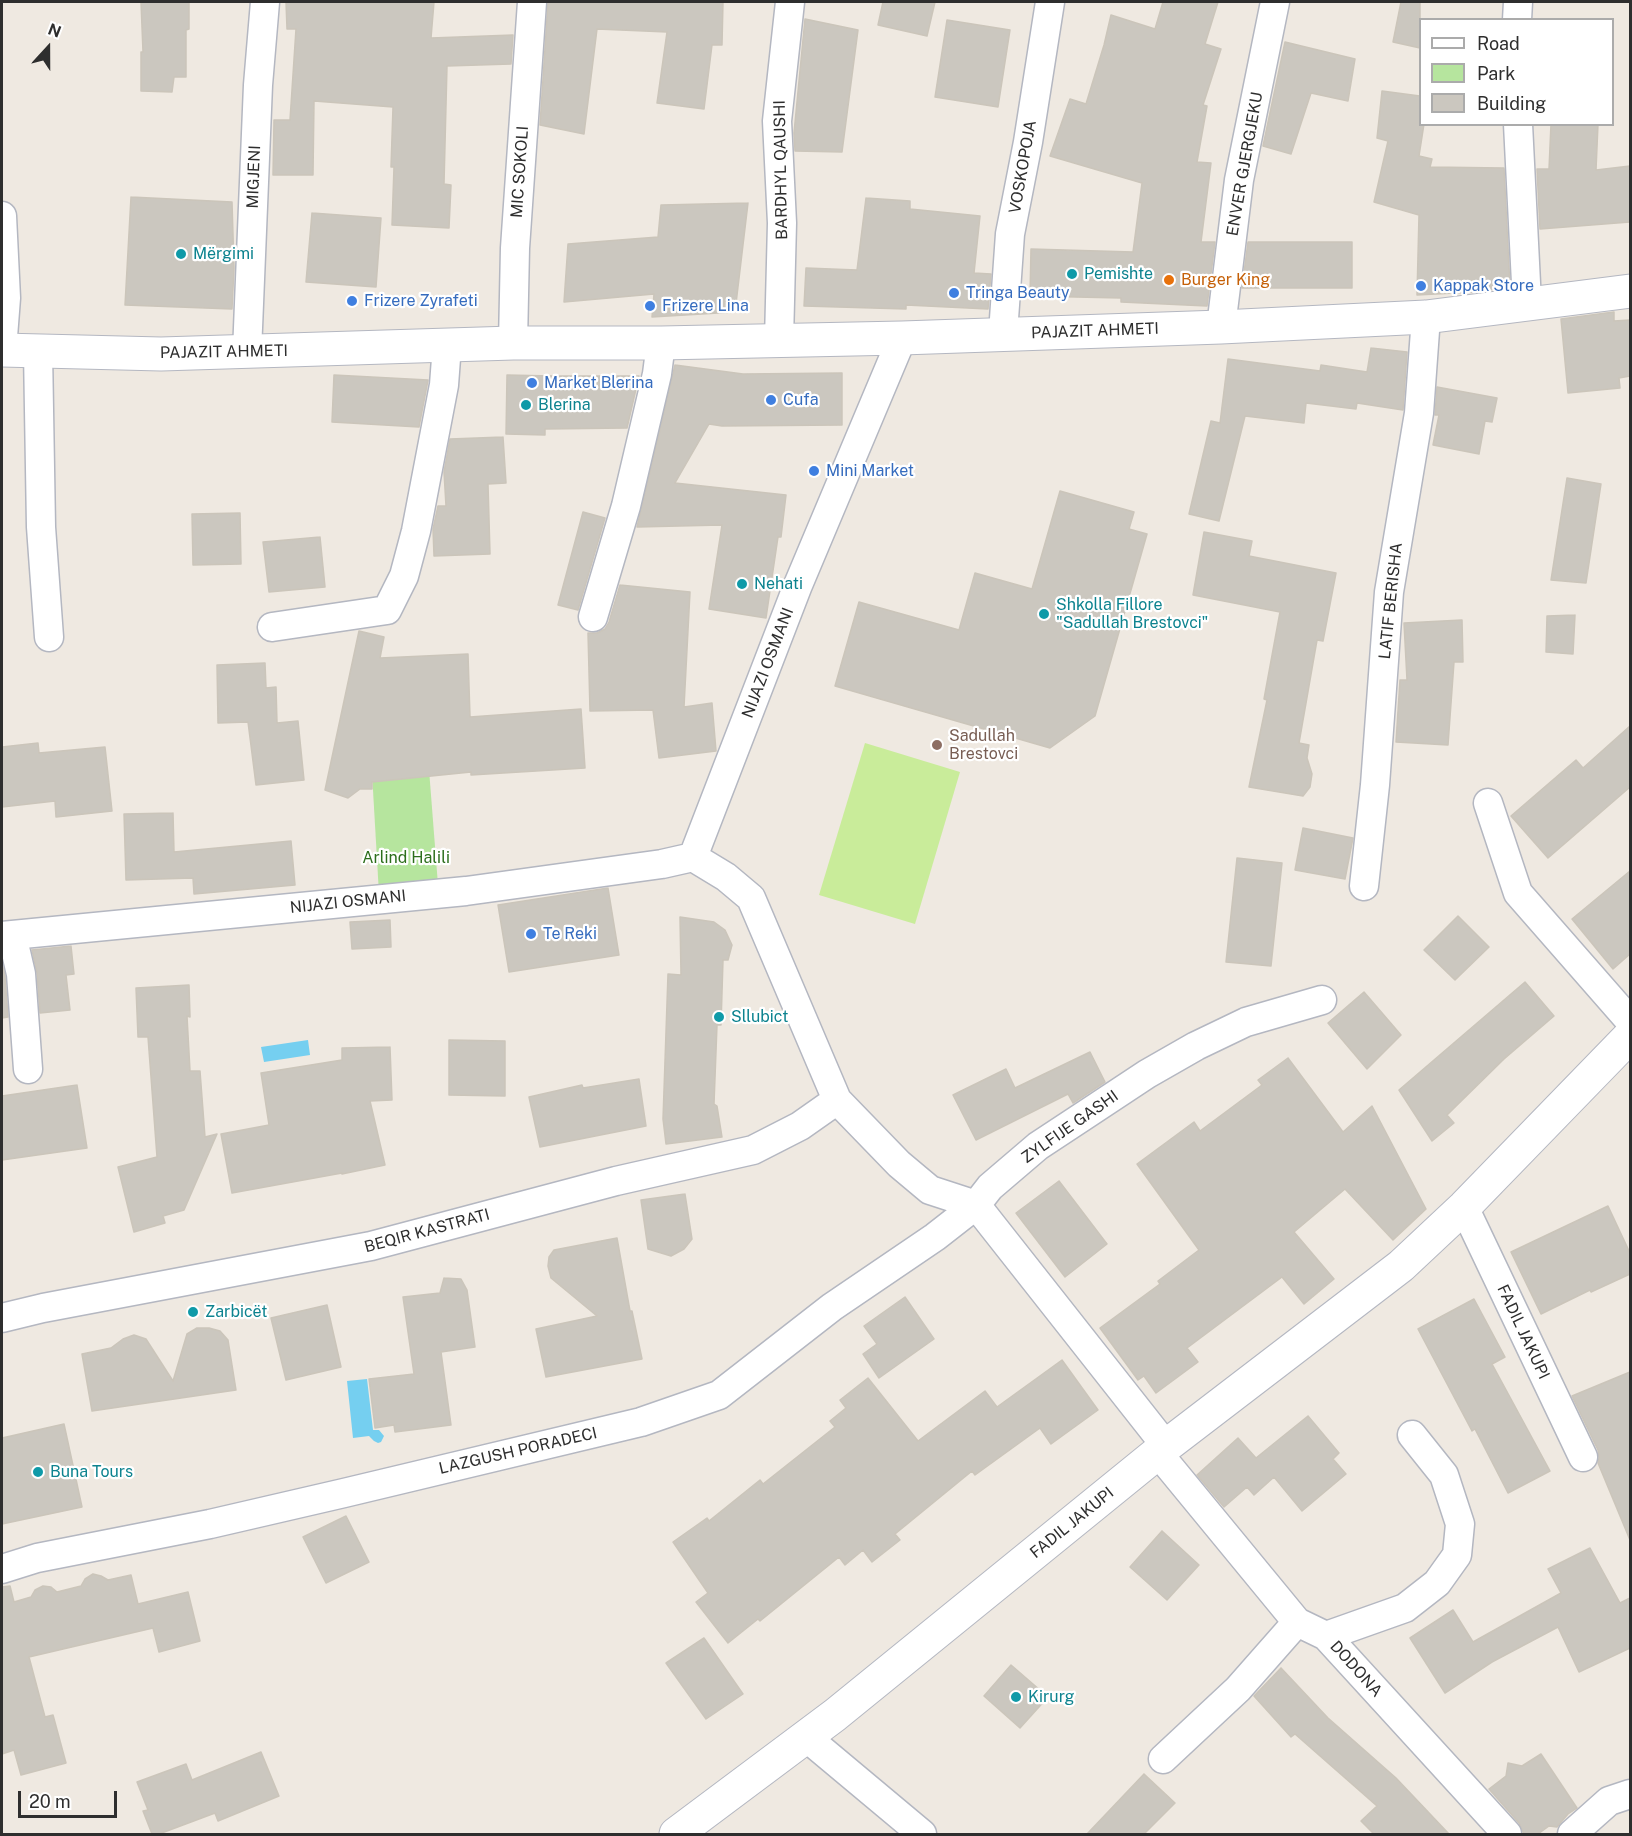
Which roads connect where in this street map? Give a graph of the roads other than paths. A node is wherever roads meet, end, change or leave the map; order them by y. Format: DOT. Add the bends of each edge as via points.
graph roads {
  1 [pos="265,2"];
  2 [pos="532,2"];
  3 [pos="790,2"];
  4 [pos="1050,2"];
  5 [pos="1275,2"];
  6 [pos="1518,2"];
  7 [pos="1517,18"];
  8 [pos="1518,126"];
  9 [pos="2,216"];
  10 [pos="1630,291"];
  11 [pos="1527,303"];
  12 [pos="1426,316"];
  13 [pos="1221,327"];
  14 [pos="1003,333"];
  15 [pos="902,338"];
  16 [pos="779,340"];
  17 [pos="513,343"];
  18 [pos="661,343"];
  19 [pos="447,345"];
  20 [pos="2,350"];
  21 [pos="38,351"];
  22 [pos="247,352"];
  23 [pos="593,617"];
  24 [pos="272,627"];
  25 [pos="49,637"];
  26 [pos="1488,803"];
  27 [pos="693,857"];
  28 [pos="1364,886"];
  29 [pos="7,936"];
  30 [pos="1322,1000"];
  31 [pos="1630,1021"];
  32 [pos="1630,1036"];
  33 [pos="28,1069"];
  34 [pos="837,1100"];
  35 [pos="976,1205"];
  36 [pos="1464,1207"];
  37 [pos="2,1318"];
  38 [pos="1412,1434"];
  39 [pos="1162,1450"];
  40 [pos="1583,1457"];
  41 [pos="2,1569"];
  42 [pos="1297,1622"];
  43 [pos="1326,1636"];
  44 [pos="806,1737"];
  45 [pos="1163,1759"];
  46 [pos="1630,1794"];
  47 [pos="676,1834"];
  48 [pos="922,1834"];
  49 [pos="1507,1834"];
  50 [pos="1572,1834"];
  1 -- 22 [label="street, MIGJENI"];
  2 -- 17 [label="street, MIC SOKOLI" via="515,248"];
  3 -- 16 [label="street, BARDHYL QAUSHI" via="777,121 782,223"];
  4 -- 14 [label="street, VOSKOPOJA" via="1010,234"];
  5 -- 13 [label="street, ENVER GJERGJEKU" via="1239,180"];
  6 -- 7 [label="street"];
  8 -- 11 [label="street"];
  9 -- 20 [label="street" via="6,298"];
  10 -- 11 [label="street, PAJAZIT AHMETI"];
  11 -- 12 [label="street, PAJAZIT AHMETI"];
  12 -- 13 [label="street, PAJAZIT AHMETI"];
  12 -- 28 [label="street, LATIF BERISHA" via="1419,413 1389,592"];
  13 -- 14 [label="street, PAJAZIT AHMETI"];
  14 -- 15 [label="street, PAJAZIT AHMETI"];
  15 -- 16 [label="street, PAJAZIT AHMETI"];
  15 -- 27 [label="street, NIJAZI OSMANI" via="798,585"];
  16 -- 18 [label="street, PAJAZIT AHMETI"];
  17 -- 18 [label="street, PAJAZIT AHMETI"];
  17 -- 19 [label="street, PAJAZIT AHMETI"];
  18 -- 23 [label="street" via="626,506"];
  19 -- 22 [label="street, PAJAZIT AHMETI"];
  19 -- 24 [label="street" via="444,385 416,531 404,576 387,610"];
  20 -- 21 [label="street, PAJAZIT AHMETI"];
  21 -- 22 [label="street, PAJAZIT AHMETI"];
  21 -- 25 [label="street" via="41,517"];
  26 -- 31 [label="street" via="1518,893"];
  27 -- 29 [label="street, NIJAZI OSMANI" via="466,891"];
  27 -- 34 [label="street" via="751,898"];
  29 -- 33 [label="street" via="21,974"];
  30 -- 35 [label="street, ZYLFIJE GASHI" via="1246,1022 1147,1074 1038,1146 990,1187"];
  32 -- 36 [label="street, FADIL JAKUPI"];
  34 -- 35 [label="street" via="930,1190"];
  34 -- 37 [label="street, BEQIR KASTRATI" via="800,1126 753,1150 616,1181 371,1246"];
  35 -- 39 [label="street"];
  35 -- 41 [label="street, LAZGUSH PORADECI" via="719,1395 641,1422"];
  36 -- 39 [label="street, FADIL JAKUPI" via="1401,1266"];
  36 -- 40 [label="street, FADIL JAKUPI"];
  38 -- 43 [label="street" via="1444,1475 1460,1524 1457,1555 1437,1583 1405,1608"];
  39 -- 42 [label="street, DODONA"];
  39 -- 44 [label="street, FADIL JAKUPI"];
  42 -- 43 [label="street, DODONA"];
  42 -- 45 [label="street" via="1238,1689"];
  43 -- 49 [label="street, DODONA"];
  44 -- 47 [label="street, FADIL JAKUPI"];
  44 -- 48 [label="street"];
  46 -- 50 [label="street" via="1609,1801"];
}
